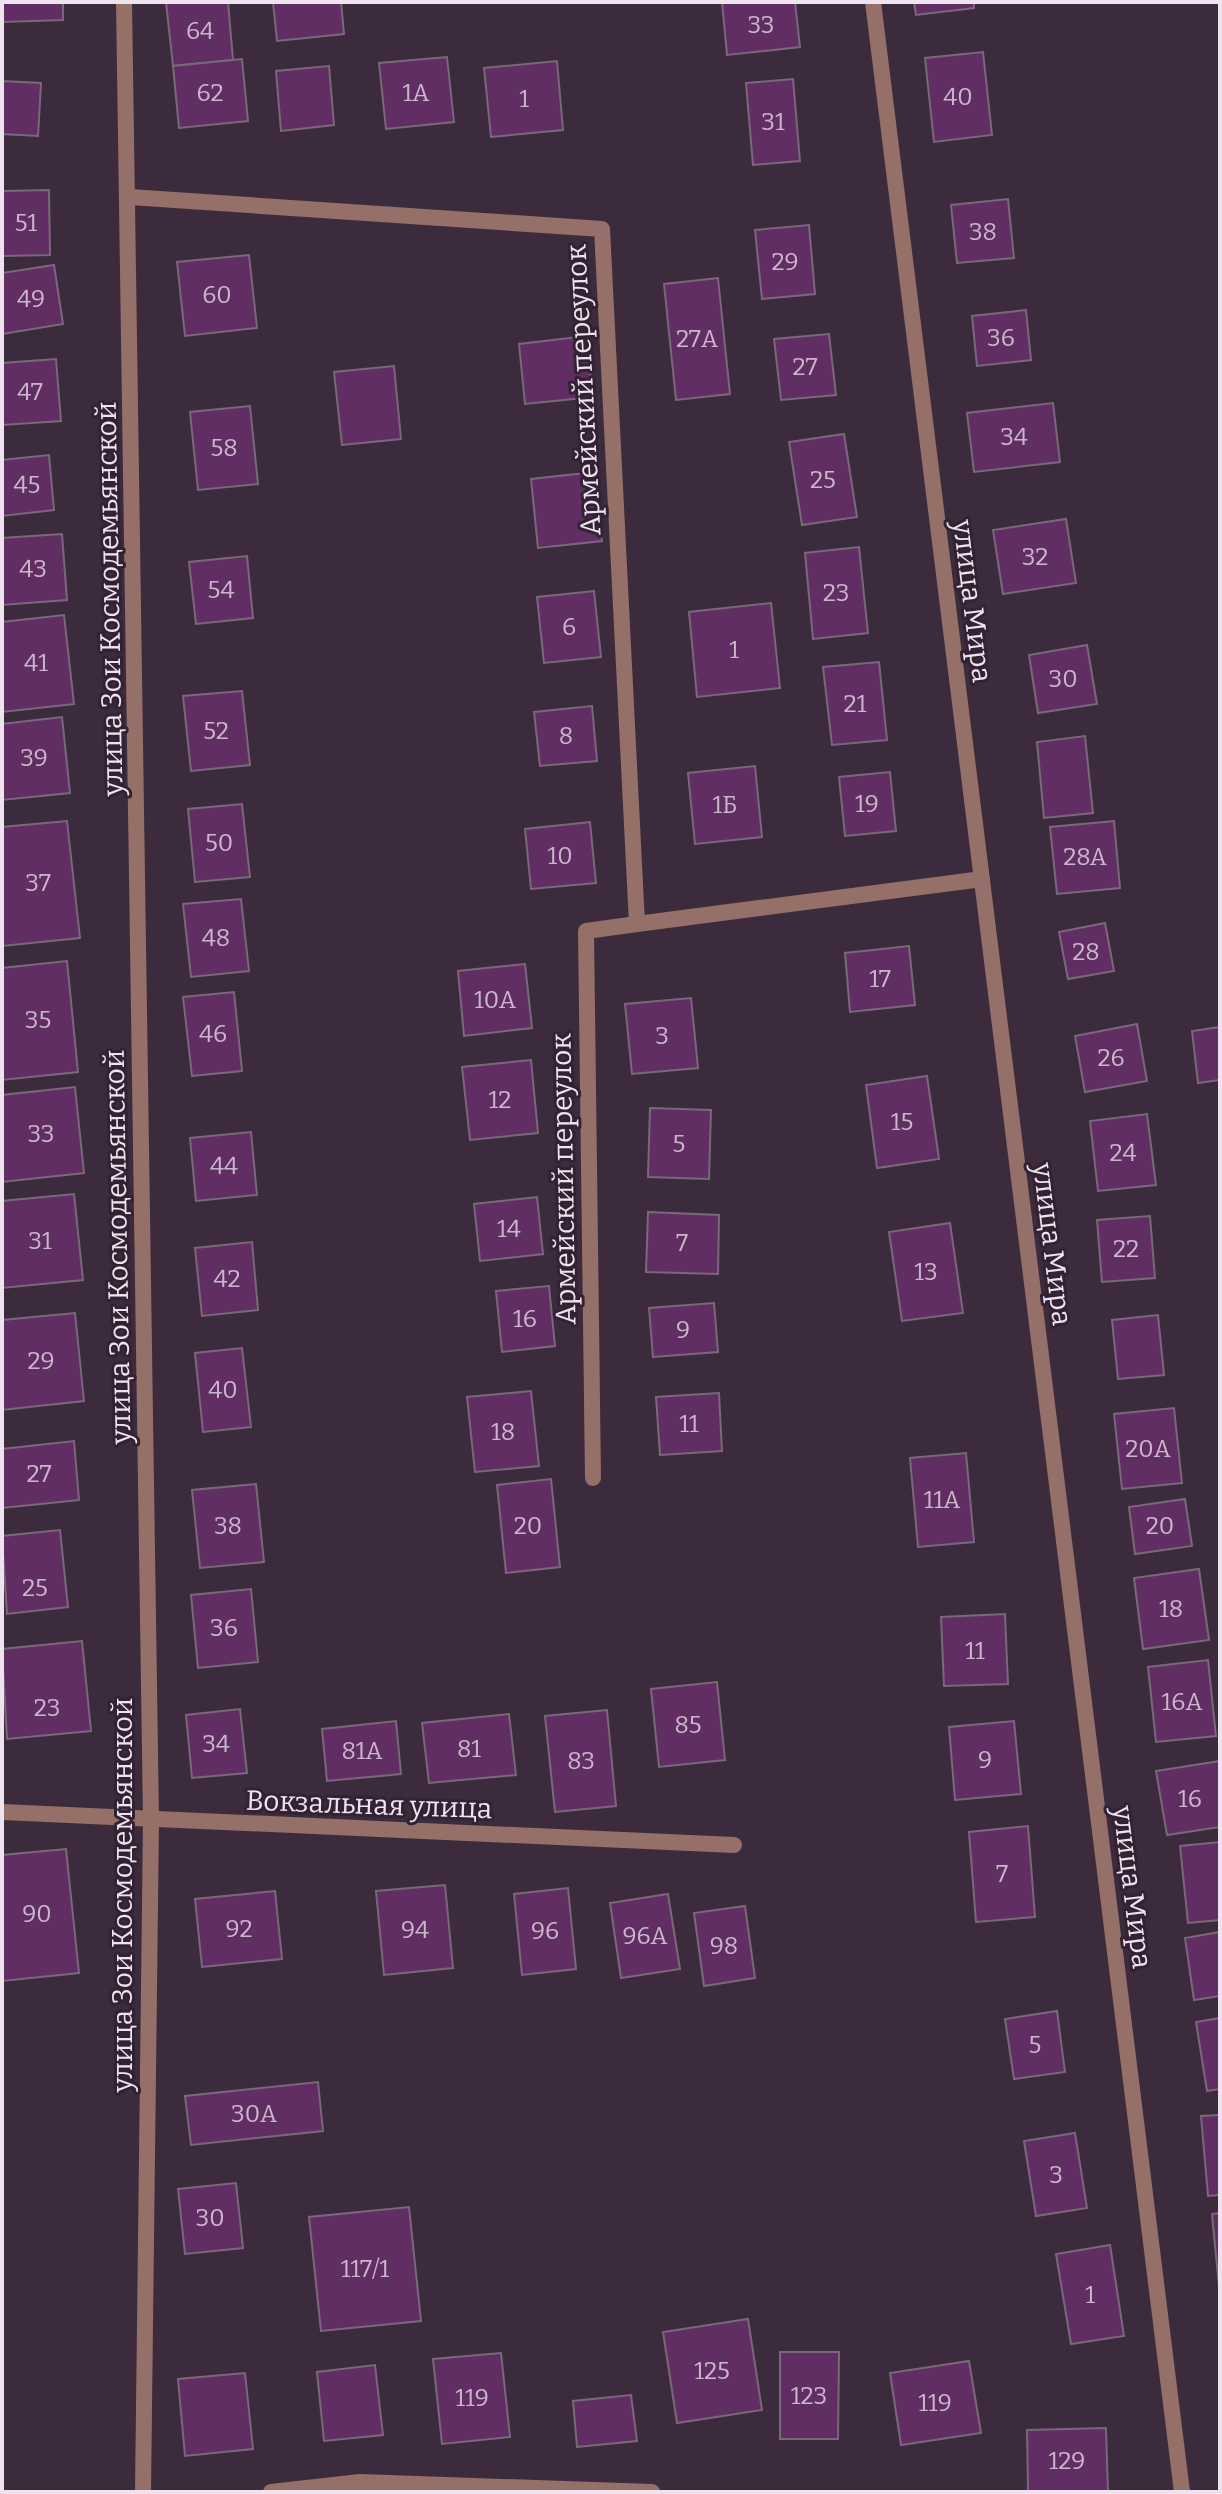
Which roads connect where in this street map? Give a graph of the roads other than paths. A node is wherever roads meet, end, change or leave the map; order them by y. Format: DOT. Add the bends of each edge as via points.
graph roads {
  1 [pos="124,2"];
  2 [pos="873,2"];
  3 [pos="130,197"];
  4 [pos="982,879"];
  5 [pos="637,924"];
  6 [pos="593,1478"];
  7 [pos="2,1812"];
  8 [pos="151,1820"];
  9 [pos="734,1845"];
  10 [pos="143,2492"];
  11 [pos="271,2492"];
  12 [pos="652,2492"];
  13 [pos="1182,2492"];
  1 -- 3 [label="street, улица Зои Космодемьянской"];
  2 -- 4 [label="street, улица Мира"];
  3 -- 5 [label="street, Армейский переулок" via="602,229"];
  3 -- 8 [label="street, улица Зои Космодемьянской"];
  4 -- 5 [label="street, Армейский переулок"];
  4 -- 13 [label="street, улица Мира"];
  5 -- 6 [label="street, Армейский переулок" via="586,931"];
  7 -- 8 [label="street, Вокзальная улица"];
  8 -- 9 [label="street, Вокзальная улица"];
  8 -- 10 [label="street, улица Зои Космодемьянской"];
  11 -- 12 [label="street" via="360,2482"];
}
